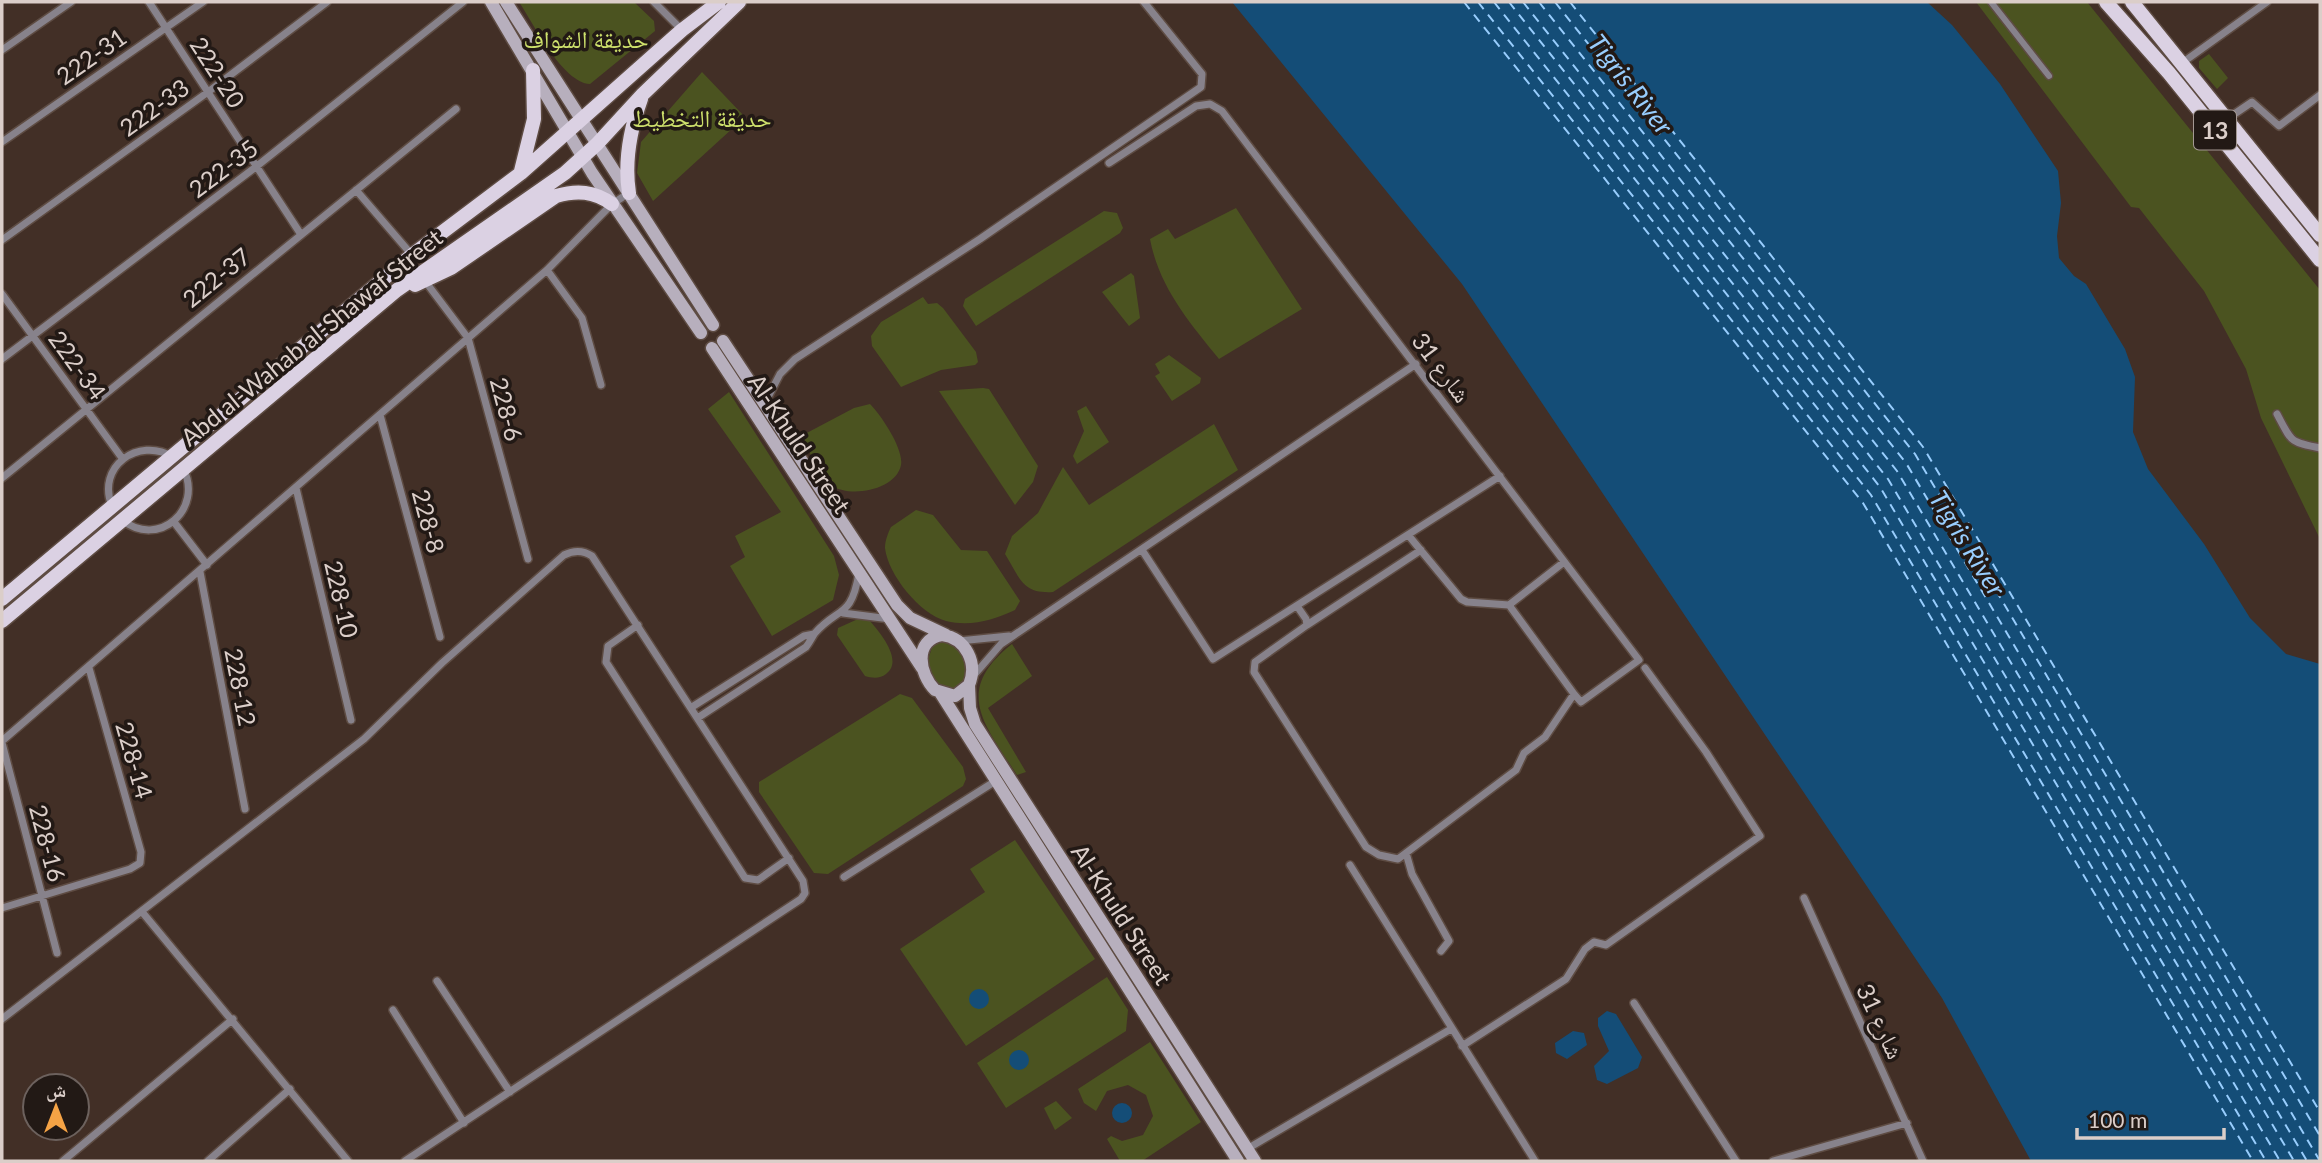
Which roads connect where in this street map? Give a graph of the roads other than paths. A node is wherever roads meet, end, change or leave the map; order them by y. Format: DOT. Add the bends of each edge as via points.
graph roads {
  1 [pos="71,2"];
  2 [pos="149,2"];
  3 [pos="203,2"];
  4 [pos="327,2"];
  5 [pos="463,2"];
  6 [pos="491,2"];
  7 [pos="506,2"];
  8 [pos="654,2"];
  9 [pos="718,2"];
  10 [pos="739,2"];
  11 [pos="1143,2"];
  12 [pos="1991,2"];
  13 [pos="2106,2"];
  14 [pos="2132,2"];
  15 [pos="2267,2"];
  16 [pos="166,28"];
  17 [pos="682,30"];
  18 [pos="2,50"];
  19 [pos="2182,63"];
  20 [pos="533,70"];
  21 [pos="2049,76"];
  22 [pos="208,92"];
  23 [pos="643,94"];
  24 [pos="2320,96"];
  25 [pos="456,109"];
  26 [pos="581,119"];
  27 [pos="2227,119"];
  28 [pos="568,131"];
  29 [pos="2,142"];
  30 [pos="597,145"];
  31 [pos="583,158"];
  32 [pos="1109,163"];
  33 [pos="257,166"];
  34 [pos="521,173"];
  35 [pos="356,190"];
  36 [pos="629,193"];
  37 [pos="612,204"];
  38 [pos="300,233"];
  39 [pos="2320,235"];
  40 [pos="2,240"];
  41 [pos="412,254"];
  42 [pos="2320,261"];
  43 [pos="547,270"];
  44 [pos="425,281"];
  45 [pos="397,290"];
  46 [pos="2,294"];
  47 [pos="713,325"];
  48 [pos="701,333"];
  49 [pos="33,336"];
  50 [pos="468,338"];
  51 [pos="723,341"];
  52 [pos="712,348"];
  53 [pos="2,359"];
  54 [pos="1416,364"];
  55 [pos="601,385"];
  56 [pos="764,404"];
  57 [pos="86,409"];
  58 [pos="2277,414"];
  59 [pos="380,415"];
  60 [pos="2320,448"];
  61 [pos="122,458"];
  62 [pos="178,463"];
  63 [pos="1500,476"];
  64 [pos="2,478"];
  65 [pos="296,488"];
  66 [pos="112,507"];
  67 [pos="827,510"];
  68 [pos="121,520"];
  69 [pos="174,522"];
  70 [pos="1409,536"];
  71 [pos="1142,550"];
  72 [pos="1421,550"];
  73 [pos="528,559"];
  74 [pos="1564,562"];
  75 [pos="207,565"];
  76 [pos="200,572"];
  77 [pos="859,573"];
  78 [pos="2,599"];
  79 [pos="1509,605"];
  80 [pos="1297,606"];
  81 [pos="843,613"];
  82 [pos="890,619"];
  83 [pos="2,621"];
  84 [pos="638,625"];
  85 [pos="1307,625"];
  86 [pos="814,634"];
  87 [pos="1017,634"];
  88 [pos="946,635"];
  89 [pos="440,637"];
  90 [pos="959,641"];
  91 [pos="89,668"];
  92 [pos="922,668"];
  93 [pos="1645,668"];
  94 [pos="971,682"];
  95 [pos="941,694"];
  96 [pos="1574,694"];
  97 [pos="692,707"];
  98 [pos="699,718"];
  99 [pos="351,720"];
  100 [pos="2,742"];
  101 [pos="994,782"];
  102 [pos="245,809"];
  103 [pos="1406,853"];
  104 [pos="789,858"];
  105 [pos="1350,865"];
  106 [pos="844,877"];
  107 [pos="41,895"];
  108 [pos="1804,898"];
  109 [pos="2,908"];
  110 [pos="143,913"];
  111 [pos="1441,951"];
  112 [pos="57,953"];
  113 [pos="437,981"];
  114 [pos="1634,1003"];
  115 [pos="394,1010"];
  116 [pos="2,1019"];
  117 [pos="233,1019"];
  118 [pos="1451,1029"];
  119 [pos="1462,1046"];
  120 [pos="290,1089"];
  121 [pos="510,1092"];
  122 [pos="464,1122"];
  123 [pos="1907,1123"];
  124 [pos="1247,1149"];
  125 [pos="63,1161"];
  126 [pos="208,1161"];
  127 [pos="348,1161"];
  128 [pos="405,1161"];
  129 [pos="1238,1161"];
  130 [pos="1255,1161"];
  131 [pos="1535,1161"];
  132 [pos="1736,1161"];
  133 [pos="1773,1161"];
  134 [pos="1923,1161"];
  1 -- 18 [label="street"];
  2 -- 16 [label="street, 222-20"];
  3 -- 16 [label="street, 222-31"];
  4 -- 22 [label="street, 222-33"];
  5 -- 33 [label="street, 222-35"];
  6 -- 20 [label="main road"];
  7 -- 26 [label="main road"];
  8 -- 17 [label="street"];
  9 -- 17 [label="main road, Abd al-Wahab al-Shawaf Street"];
  10 -- 23 [label="main road, Abd al-Wahab al-Shawaf Street"];
  11 -- 56 [label="street" via="1202,74 1201,87 795,359 780,374"];
  12 -- 21 [label="street"];
  13 -- 42 [label="main road, 13"];
  14 -- 19 [label="main road, 13"];
  15 -- 19 [label="street"];
  16 -- 22 [label="street, 222-20"];
  16 -- 29 [label="street, 222-31"];
  17 -- 26 [label="main road, Abd al-Wahab al-Shawaf Street"];
  19 -- 27 [label="main road, 13"];
  20 -- 28 [label="main road"];
  20 -- 34 [label="main road" via="534,119"];
  22 -- 33 [label="street, 222-20"];
  22 -- 40 [label="street, 222-33"];
  23 -- 30 [label="main road, Abd al-Wahab al-Shawaf Street"];
  23 -- 36 [label="main road" via="627,153"];
  24 -- 27 [label="street" via="2279,126 2252,102"];
  25 -- 35 [label="street, 222-37"];
  26 -- 28 [label="main road, Abd al-Wahab al-Shawaf Street"];
  26 -- 30 [label="main road"];
  27 -- 39 [label="main road, 13"];
  28 -- 31 [label="main road"];
  28 -- 34 [label="main road, Abd al-Wahab al-Shawaf Street"];
  30 -- 31 [label="main road, Abd al-Wahab al-Shawaf Street"];
  30 -- 36 [label="main road"];
  31 -- 37 [label="main road"];
  31 -- 45 [label="main road, Abd al-Wahab al-Shawaf Street"];
  32 -- 54 [label="street, شارع 31" via="1196,106 1210,104 1222,111"];
  33 -- 38 [label="street, 222-20"];
  33 -- 49 [label="street, 222-35"];
  34 -- 41 [label="main road, Abd al-Wahab al-Shawaf Street"];
  35 -- 38 [label="street, 222-37"];
  35 -- 41 [label="street"];
  36 -- 37 [label="street"];
  36 -- 47 [label="main road"];
  37 -- 43 [label="street"];
  37 -- 44 [label="main road" via="590,193 556,196"];
  37 -- 48 [label="main road"];
  38 -- 57 [label="street, 222-37"];
  41 -- 62 [label="main road, Abd al-Wahab al-Shawaf Street"];
  43 -- 50 [label="street"];
  43 -- 55 [label="street" via="582,318"];
  44 -- 45 [label="main road"];
  44 -- 50 [label="street, 228-6"];
  45 -- 62 [label="main road, Abd al-Wahab al-Shawaf Street"];
  46 -- 49 [label="street, 222-34"];
  49 -- 53 [label="street, 222-35"];
  49 -- 57 [label="street, 222-34"];
  50 -- 59 [label="street"];
  50 -- 73 [label="street, 228-6"];
  51 -- 56 [label="main road, Al-Khuld Street"];
  52 -- 67 [label="main road, Al-Khuld Street"];
  54 -- 63 [label="street, شارع 31"];
  54 -- 71 [label="street"];
  56 -- 67 [label="main road, Al-Khuld Street"];
  57 -- 61 [label="street, 222-34"];
  57 -- 64 [label="street, 222-37"];
  58 -- 60 [label="street" via="2290,439"];
  59 -- 65 [label="street"];
  59 -- 89 [label="street, 228-8"];
  61 -- 62 [label="street" via="148,449"];
  61 -- 66 [label="street" via="109,481"];
  62 -- 66 [label="main road, Abd al-Wahab al-Shawaf Street"];
  62 -- 68 [label="main road, Abd al-Wahab al-Shawaf Street"];
  62 -- 69 [label="street" via="189,482 189,496"];
  63 -- 70 [label="street"];
  63 -- 74 [label="street, شارع 31"];
  65 -- 75 [label="street"];
  65 -- 99 [label="street, 228-10"];
  66 -- 78 [label="main road, Abd al-Wahab al-Shawaf Street"];
  67 -- 77 [label="main road, Al-Khuld Street"];
  67 -- 88 [label="main road, Al-Khuld Street" via="897,605 910,618"];
  68 -- 69 [label="street" via="147,530"];
  68 -- 83 [label="main road, Abd al-Wahab al-Shawaf Street"];
  69 -- 75 [label="street"];
  70 -- 72 [label="street"];
  70 -- 80 [label="street"];
  71 -- 80 [label="street" via="1213,659"];
  71 -- 87 [label="street"];
  72 -- 79 [label="street" via="1461,599"];
  72 -- 85 [label="street"];
  74 -- 79 [label="street"];
  74 -- 96 [label="street, شارع 31" via="1639,660 1581,702"];
  75 -- 76 [label="street"];
  76 -- 91 [label="street"];
  76 -- 102 [label="street, 228-12"];
  77 -- 81 [label="street" via="851,603"];
  77 -- 82 [label="main road, Al-Khuld Street"];
  79 -- 96 [label="street"];
  80 -- 85 [label="street"];
  81 -- 82 [label="street"];
  81 -- 86 [label="street"];
  82 -- 92 [label="main road, Al-Khuld Street"];
  84 -- 97 [label="street"];
  84 -- 104 [label="street" via="608,646 606,662 744,878 758,880"];
  84 -- 110 [label="street" via="592,556 568,553 442,663 364,739"];
  85 -- 103 [label="street" via="1255,662 1254,672 1366,846 1388,858 1398,859"];
  86 -- 97 [label="street" via="803,636"];
  86 -- 98 [label="street" via="806,647"];
  87 -- 90 [label="street"];
  87 -- 94 [label="street" via="995,649"];
  88 -- 90 [label="main road"];
  88 -- 92 [label="main road" via="927,643"];
  90 -- 94 [label="main road" via="970,656"];
  91 -- 100 [label="street"];
  91 -- 107 [label="street, 228-14" via="141,863"];
  92 -- 95 [label="main road" via="930,685"];
  93 -- 119 [label="street" via="1760,836 1606,945 1594,942 1584,949 1566,979"];
  94 -- 95 [label="main road" via="959,695"];
  94 -- 124 [label="main road, Al-Khuld Street" via="975,724"];
  95 -- 101 [label="main road, Al-Khuld Street"];
  96 -- 103 [label="street" via="1545,737 1524,753 1516,770"];
  97 -- 98 [label="street"];
  98 -- 104 [label="street"];
  100 -- 107 [label="street, 228-16"];
  101 -- 106 [label="street"];
  101 -- 129 [label="main road, Al-Khuld Street"];
  103 -- 111 [label="street" via="1412,874 1449,941"];
  104 -- 121 [label="street" via="805,885 801,899"];
  105 -- 118 [label="street"];
  107 -- 109 [label="street"];
  107 -- 112 [label="street, 228-16"];
  108 -- 123 [label="street, شارع 31"];
  110 -- 116 [label="street"];
  110 -- 117 [label="street"];
  113 -- 121 [label="street"];
  114 -- 132 [label="street"];
  115 -- 122 [label="street"];
  117 -- 120 [label="street"];
  117 -- 125 [label="street"];
  118 -- 119 [label="street"];
  118 -- 124 [label="street"];
  119 -- 131 [label="street"];
  120 -- 126 [label="street"];
  120 -- 127 [label="street"];
  121 -- 122 [label="street"];
  122 -- 128 [label="street"];
  123 -- 133 [label="street"];
  123 -- 134 [label="street, شارع 31"];
  124 -- 130 [label="main road, Al-Khuld Street"];
}
